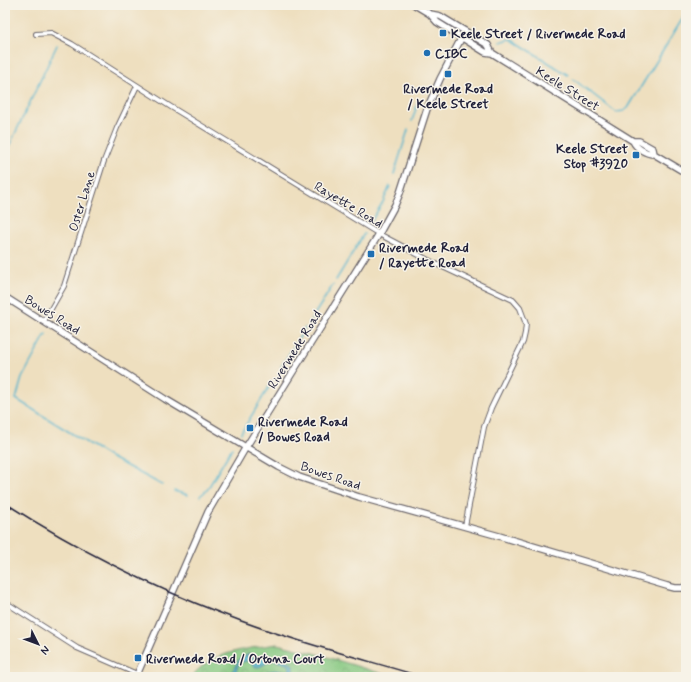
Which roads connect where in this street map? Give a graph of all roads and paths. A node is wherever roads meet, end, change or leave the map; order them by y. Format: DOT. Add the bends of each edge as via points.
graph roads {
  1 [pos="415,5"];
  2 [pos="430,14"];
  3 [pos="465,31"];
  4 [pos="36,34"];
  5 [pos="461,37"];
  6 [pos="492,53"];
  7 [pos="137,86"];
  8 [pos="686,173"];
  9 [pos="379,234"];
  10 [pos="5,297"];
  11 [pos="44,321"];
  12 [pos="246,447"];
  13 [pos="465,526"];
  14 [pos="686,588"];
  15 [pos="5,602"];
  16 [pos="136,675"];
  1 -- 2 [label="street, Keele Street"];
  2 -- 3 [label="street, Keele Street" via="440,16"];
  2 -- 5 [label="street, Keele Street" via="437,22"];
  3 -- 5 [label="street, Rivermede Road"];
  3 -- 6 [label="street, Keele Street" via="488,45"];
  4 -- 7 [label="street, Rayette Road" via="51,33 58,36"];
  5 -- 6 [label="street, Keele Street" via="485,52"];
  5 -- 9 [label="street, Rivermede Road" via="427,109 400,193"];
  6 -- 8 [label="street, Keele Street" via="633,141 635,146"];
  7 -- 9 [label="street, Rayette Road"];
  7 -- 11 [label="street, Oster Lane" via="104,161 64,286"];
  9 -- 12 [label="street, Rivermede Road"];
  9 -- 13 [label="street, Rayette Road" via="512,300 520,308 526,324 523,342 484,426"];
  10 -- 11 [label="street, Bowes Road"];
  11 -- 12 [label="street, Bowes Road" via="165,399"];
  12 -- 13 [label="street, Bowes Road" via="279,467 314,482"];
  12 -- 16 [label="street, Rivermede Road" via="208,512"];
  13 -- 14 [label="street, Bowes Road" via="664,586"];
  15 -- 16 [label="street" via="77,648"];
}
